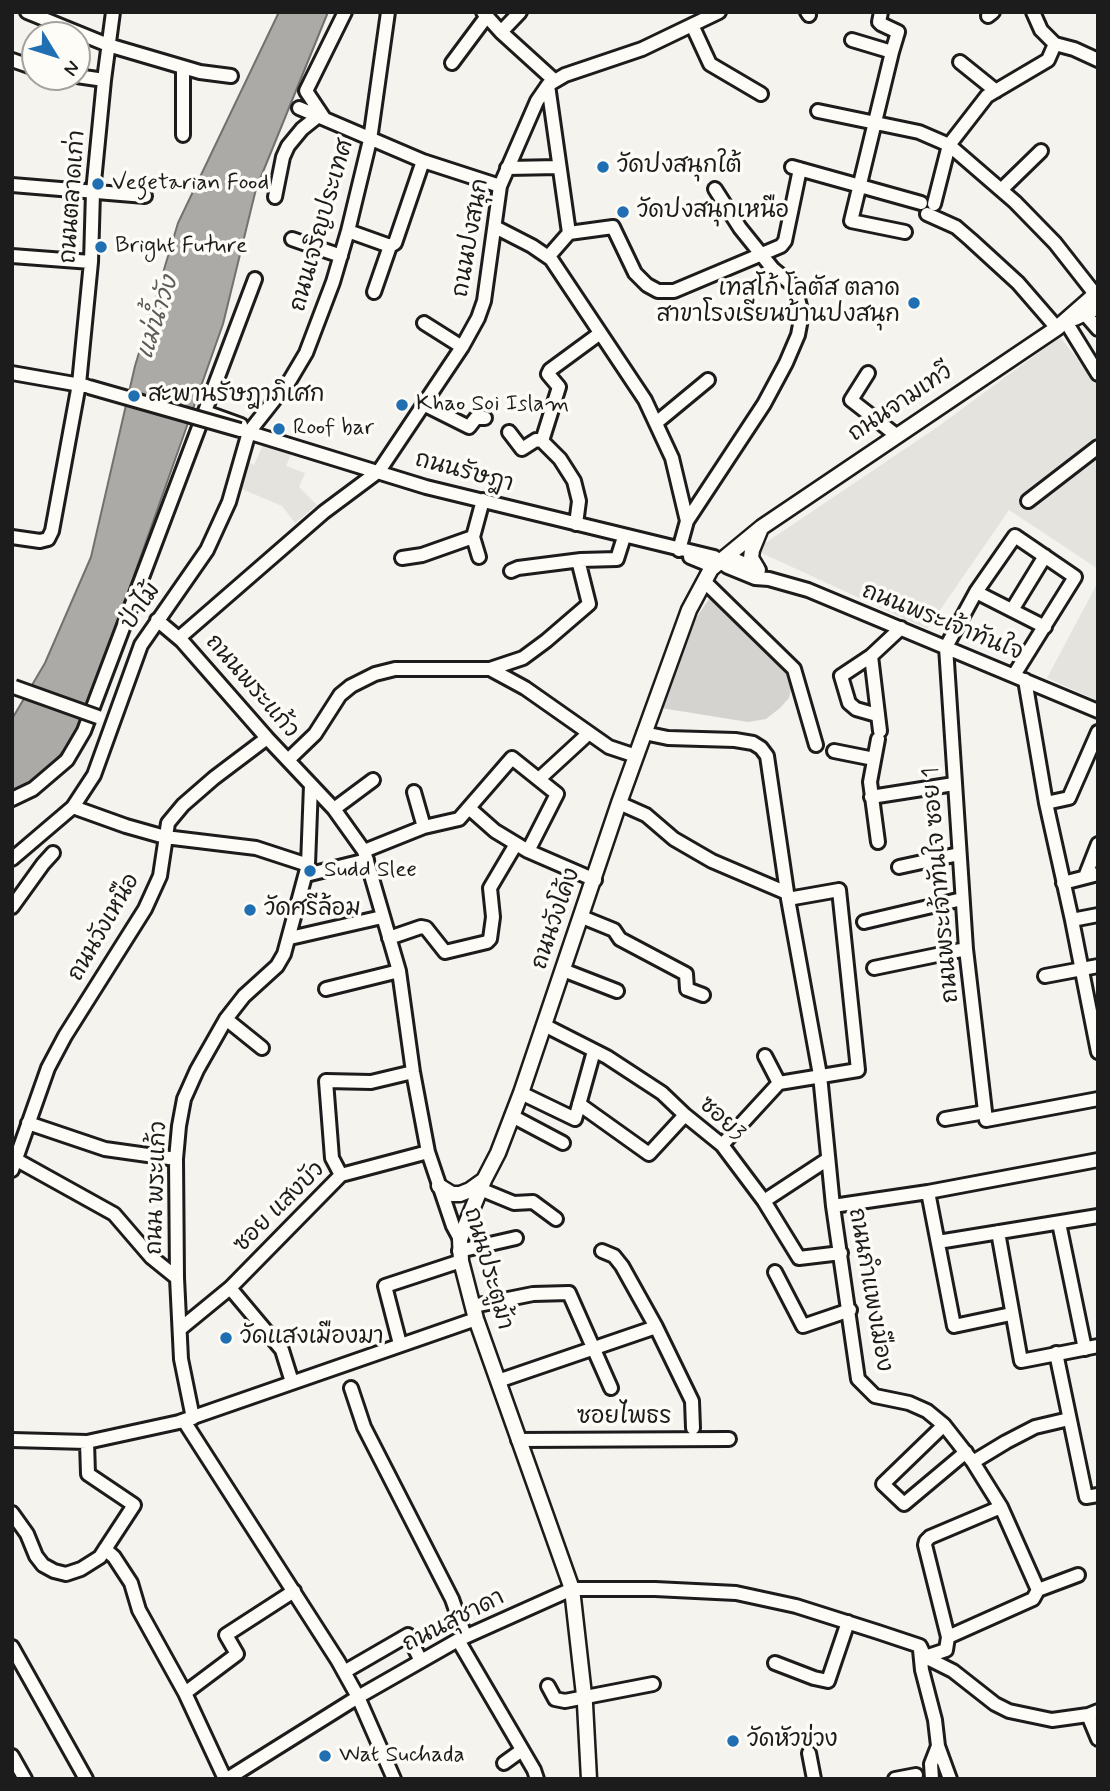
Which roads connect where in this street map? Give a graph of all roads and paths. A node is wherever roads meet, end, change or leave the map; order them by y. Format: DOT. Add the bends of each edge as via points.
graph roads {
  1 [pos="27,12"];
  2 [pos="113,12"];
  3 [pos="345,12"];
  4 [pos="388,12"];
  5 [pos="520,12"];
  6 [pos="719,12"];
  7 [pos="881,12"];
  8 [pos="1033,12"];
  9 [pos="485,14"];
  10 [pos="692,25"];
  11 [pos="501,32"];
  12 [pos="852,40"];
  13 [pos="1055,44"];
  14 [pos="108,45"];
  15 [pos="892,52"];
  16 [pos="1098,60"];
  17 [pos="960,62"];
  18 [pos="452,63"];
  19 [pos="183,67"];
  20 [pos="231,76"];
  21 [pos="91,78"];
  22 [pos="104,80"];
  23 [pos="551,83"];
  24 [pos="996,91"];
  25 [pos="761,94"];
  26 [pos="299,108"];
  27 [pos="818,111"];
  28 [pos="320,117"];
  29 [pos="876,122"];
  30 [pos="183,135"];
  31 [pos="370,139"];
  32 [pos="949,145"];
  33 [pos="1041,151"];
  34 [pos="422,161"];
  35 [pos="559,167"];
  36 [pos="507,168"];
  37 [pos="12,185"];
  38 [pos="859,185"];
  39 [pos="500,186"];
  40 [pos="715,189"];
  41 [pos="1002,189"];
  42 [pos="93,192"];
  43 [pos="145,196"];
  44 [pos="275,197"];
  45 [pos="927,207"];
  46 [pos="495,227"];
  47 [pos="348,231"];
  48 [pos="905,232"];
  49 [pos="569,233"];
  50 [pos="292,239"];
  51 [pos="390,246"];
  52 [pos="762,255"];
  53 [pos="12,256"];
  54 [pos="341,256"];
  55 [pos="548,257"];
  56 [pos="91,262"];
  57 [pos="255,279"];
  58 [pos="374,292"];
  59 [pos="1092,304"];
  60 [pos="424,323"];
  61 [pos="1063,323"];
  62 [pos="1098,329"];
  63 [pos="599,334"];
  64 [pos="462,346"];
  65 [pos="12,373"];
  66 [pos="868,373"];
  67 [pos="1098,374"];
  68 [pos="708,380"];
  69 [pos="84,385"];
  70 [pos="423,404"];
  71 [pos="205,412"];
  72 [pos="485,418"];
  73 [pos="656,423"];
  74 [pos="245,431"];
  75 [pos="509,432"];
  76 [pos="896,435"];
  77 [pos="542,441"];
  78 [pos="1098,447"];
  79 [pos="379,471"];
  80 [pos="483,500"];
  81 [pos="1028,501"];
  82 [pos="687,521"];
  83 [pos="576,524"];
  84 [pos="762,527"];
  85 [pos="12,537"];
  86 [pos="473,537"];
  87 [pos="625,537"];
  88 [pos="679,550"];
  89 [pos="1045,556"];
  90 [pos="479,557"];
  91 [pos="402,558"];
  92 [pos="582,560"];
  93 [pos="720,560"];
  94 [pos="757,568"];
  95 [pos="511,571"];
  96 [pos="769,579"];
  97 [pos="708,585"];
  98 [pos="976,592"];
  99 [pos="688,610"];
  100 [pos="1012,610"];
  101 [pos="157,620"];
  102 [pos="1045,627"];
  103 [pos="901,628"];
  104 [pos="179,638"];
  105 [pos="946,647"];
  106 [pos="114,649"];
  107 [pos="871,656"];
  108 [pos="134,661"];
  109 [pos="490,669"];
  110 [pos="1019,677"];
  111 [pos="13,687"];
  112 [pos="1098,711"];
  113 [pos="877,715"];
  114 [pos="114,723"];
  115 [pos="1098,732"];
  116 [pos="589,733"];
  117 [pos="644,733"];
  118 [pos="267,738"];
  119 [pos="816,745"];
  120 [pos="834,751"];
  121 [pos="636,756"];
  122 [pos="874,759"];
  123 [pos="288,760"];
  124 [pos="539,779"];
  125 [pos="373,780"];
  126 [pos="954,784"];
  127 [pos="311,785"];
  128 [pos="414,792"];
  129 [pos="871,797"];
  130 [pos="12,799"];
  131 [pos="619,803"];
  132 [pos="1046,803"];
  133 [pos="74,807"];
  134 [pos="469,808"];
  135 [pos="334,809"];
  136 [pos="424,827"];
  137 [pos="165,837"];
  138 [pos="878,842"];
  139 [pos="516,844"];
  140 [pos="1098,844"];
  141 [pos="528,851"];
  142 [pos="53,853"];
  143 [pos="365,855"];
  144 [pos="959,855"];
  145 [pos="12,859"];
  146 [pos="899,867"];
  147 [pos="307,870"];
  148 [pos="1091,876"];
  149 [pos="595,880"];
  150 [pos="1063,883"];
  151 [pos="788,896"];
  152 [pos="962,899"];
  153 [pos="12,907"];
  154 [pos="1098,915"];
  155 [pos="382,916"];
  156 [pos="582,917"];
  157 [pos="1072,920"];
  158 [pos="864,922"];
  159 [pos="290,938"];
  160 [pos="389,938"];
  161 [pos="966,949"];
  162 [pos="1098,967"];
  163 [pos="874,968"];
  164 [pos="1080,969"];
  165 [pos="563,970"];
  166 [pos="399,971"];
  167 [pos="1045,976"];
  168 [pos="326,989"];
  169 [pos="617,990"];
  170 [pos="703,995"];
  171 [pos="226,1019"];
  172 [pos="544,1025"];
  173 [pos="262,1048"];
  174 [pos="594,1051"];
  175 [pos="1098,1052"];
  176 [pos="765,1056"];
  177 [pos="413,1072"];
  178 [pos="820,1075"];
  179 [pos="779,1083"];
  180 [pos="521,1093"];
  181 [pos="1098,1099"];
  182 [pos="579,1104"];
  183 [pos="685,1115"];
  184 [pos="512,1116"];
  185 [pos="986,1116"];
  186 [pos="945,1119"];
  187 [pos="28,1123"];
  188 [pos="564,1143"];
  189 [pos="722,1145"];
  190 [pos="428,1152"];
  191 [pos="176,1158"];
  192 [pos="828,1159"];
  193 [pos="1098,1160"];
  194 [pos="14,1164"];
  195 [pos="341,1175"];
  196 [pos="482,1185"];
  197 [pos="439,1186"];
  198 [pos="928,1192"];
  199 [pos="764,1201"];
  200 [pos="833,1206"];
  201 [pos="1098,1216"];
  202 [pos="556,1219"];
  203 [pos="1059,1223"];
  204 [pos="998,1232"];
  205 [pos="516,1238"];
  206 [pos="938,1242"];
  207 [pos="460,1250"];
  208 [pos="602,1251"];
  209 [pos="841,1253"];
  210 [pos="775,1272"];
  211 [pos="177,1278"];
  212 [pos="230,1288"];
  213 [pos="849,1310"];
  214 [pos="475,1312"];
  215 [pos="1011,1314"];
  216 [pos="656,1327"];
  217 [pos="180,1329"];
  218 [pos="400,1344"];
  219 [pos="594,1348"];
  220 [pos="1091,1348"];
  221 [pos="1056,1353"];
  222 [pos="498,1381"];
  223 [pos="292,1382"];
  224 [pos="351,1388"];
  225 [pos="611,1388"];
  226 [pos="189,1419"];
  227 [pos="1069,1419"];
  228 [pos="944,1425"];
  229 [pos="693,1428"];
  230 [pos="729,1439"];
  231 [pos="12,1440"];
  232 [pos="518,1440"];
  233 [pos="87,1442"];
  234 [pos="970,1457"];
  235 [pos="1098,1495"];
  236 [pos="1002,1507"];
  237 [pos="12,1513"];
  238 [pos="105,1549"];
  239 [pos="1078,1575"];
  240 [pos="572,1589"];
  241 [pos="1038,1590"];
  242 [pos="294,1591"];
  243 [pos="848,1622"];
  244 [pos="948,1636"];
  245 [pos="462,1638"];
  246 [pos="12,1647"];
  247 [pos="922,1652"];
  248 [pos="421,1661"];
  249 [pos="775,1663"];
  250 [pos="344,1672"];
  251 [pos="653,1684"];
  252 [pos="548,1686"];
  253 [pos="185,1693"];
  254 [pos="358,1697"];
  255 [pos="584,1699"];
  256 [pos="1093,1713"];
  257 [pos="1098,1739"];
  258 [pos="939,1746"];
  259 [pos="522,1751"];
  260 [pos="809,1753"];
  261 [pos="12,1756"];
  262 [pos="504,1763"];
  263 [pos="916,1775"];
  264 [pos="25,1779"];
  265 [pos="86,1779"];
  266 [pos="226,1779"];
  267 [pos="394,1779"];
  268 [pos="537,1779"];
  269 [pos="589,1779"];
  270 [pos="814,1779"];
  271 [pos="895,1779"];
  272 [pos="932,1779"];
  273 [pos="950,1779"];
  1 -- 14 [label="street"];
  2 -- 14 [label="street, ถนนตลาดเก่า"];
  3 -- 28 [label="street" via="306,91"];
  4 -- 31 [label="street, ถนนเจริญประเทศ"];
  5 -- 11 [label="street"];
  6 -- 10 [label="street"];
  7 -- 15 [label="street" via="881,24 898,32"];
  8 -- 13 [label="street" via="1041,30"];
  9 -- 11 [label="street"];
  9 -- 18 [label="street"];
  10 -- 23 [label="street"];
  10 -- 25 [label="street" via="710,64"];
  11 -- 23 [label="street"];
  12 -- 15 [label="street"];
  13 -- 16 [label="street"];
  13 -- 24 [label="street" via="1048,60"];
  14 -- 19 [label="street"];
  14 -- 22 [label="street, ถนนตลาดเก่า"];
  15 -- 29 [label="street"];
  17 -- 24 [label="street"];
  19 -- 20 [label="street"];
  19 -- 30 [label="street"];
  21 -- 22 [label="street"];
  22 -- 42 [label="street, ถนนตลาดเก่า"];
  23 -- 35 [label="street"];
  23 -- 36 [label="street, ถนนปงสนุก" via="537,101"];
  24 -- 32 [label="street" via="987,96"];
  26 -- 28 [label="street"];
  27 -- 29 [label="street"];
  28 -- 31 [label="street"];
  28 -- 44 [label="street" via="288,146"];
  29 -- 32 [label="street"];
  29 -- 38 [label="street"];
  31 -- 34 [label="street"];
  31 -- 47 [label="street, ถนนเจริญประเทศ"];
  32 -- 41 [label="street"];
  32 -- 45 [label="street"];
  33 -- 41 [label="street"];
  34 -- 39 [label="street"];
  34 -- 51 [label="street" via="395,243"];
  35 -- 36 [label="street"];
  35 -- 49 [label="street"];
  36 -- 39 [label="street, ถนนปงสนุก"];
  37 -- 42 [label="street"];
  38 -- 45 [label="street"];
  38 -- 48 [label="street" via="850,221"];
  38 -- 52 [label="street" via="796,168 785,241"];
  39 -- 46 [label="street, ถนนปงสนุก"];
  40 -- 52 [label="street"];
  41 -- 59 [label="street" via="1055,243"];
  42 -- 43 [label="street"];
  42 -- 56 [label="street, ถนนตลาดเก่า"];
  45 -- 61 [label="street"];
  46 -- 55 [label="street"];
  46 -- 64 [label="street, ถนนปงสนุก" via="484,302"];
  47 -- 51 [label="street"];
  47 -- 54 [label="street, ถนนเจริญประเทศ"];
  49 -- 52 [label="street" via="613,227 635,273 658,291 674,291"];
  49 -- 55 [label="street"];
  50 -- 54 [label="street"];
  51 -- 58 [label="street"];
  52 -- 82 [label="street" via="795,287 802,314 798,335 764,404"];
  53 -- 56 [label="street"];
  54 -- 74 [label="street, ถนนเจริญประเทศ" via="302,362"];
  55 -- 63 [label="street"];
  56 -- 69 [label="street, ถนนตลาดเก่า"];
  57 -- 71 [label="street"];
  59 -- 61 [label="main road, ถนนจามเทวี"];
  59 -- 62 [label="street"];
  60 -- 64 [label="street"];
  61 -- 67 [label="street"];
  61 -- 76 [label="main road, ถนนจามเทวี"];
  63 -- 73 [label="street"];
  63 -- 77 [label="street" via="550,370 548,374 559,387"];
  64 -- 70 [label="street, ถนนปงสนุก"];
  65 -- 69 [label="street"];
  66 -- 76 [label="street" via="851,400"];
  68 -- 73 [label="street"];
  69 -- 74 [label="street, bridge"];
  69 -- 85 [label="street, ถนนตลาดเก่า" via="72,417 52,531 48,539 40,541"];
  70 -- 72 [label="street" via="469,427 476,418"];
  70 -- 79 [label="street, ถนนปงสนุก"];
  71 -- 74 [label="street" via="242,425"];
  71 -- 106 [label="street"];
  73 -- 82 [label="street" via="672,458"];
  74 -- 79 [label="street, ถนนรัษฎา"];
  74 -- 101 [label="street, ป่าไม้" via="229,502 207,550"];
  75 -- 77 [label="street" via="522,449"];
  76 -- 84 [label="main road, ถนนจามเทวี"];
  77 -- 83 [label="street" via="573,481 579,501"];
  78 -- 81 [label="street"];
  79 -- 80 [label="street, ถนนรัษฎา"];
  79 -- 104 [label="street" via="324,512"];
  80 -- 83 [label="street, ถนนรัษฎา"];
  80 -- 86 [label="street"];
  82 -- 88 [label="street"];
  83 -- 87 [label="street, ถนนรัษฎา"];
  84 -- 93 [label="main road, ถนนจามเทวี"];
  84 -- 94 [label="main road" via="751,558"];
  86 -- 90 [label="street"];
  86 -- 91 [label="street"];
  87 -- 88 [label="street, ถนนรัษฎา"];
  87 -- 92 [label="street" via="617,558"];
  88 -- 93 [label="street, ถนนรัษฎา"];
  89 -- 98 [label="street" via="1015,536"];
  89 -- 100 [label="street"];
  89 -- 102 [label="street" via="1075,578"];
  92 -- 95 [label="street"];
  92 -- 109 [label="street" via="579,564 589,604 523,658"];
  93 -- 94 [label="street, ถนนพระเจ้าทันใจ"];
  93 -- 96 [label="street, ถนนพระเจ้าทันใจ" via="755,578"];
  93 -- 97 [label="main road, ถนนวังโค้ง"];
  93 -- 99 [label="main road, ถนนวังโค้ง"];
  94 -- 96 [label="street, ถนนพระเจ้าทันใจ"];
  96 -- 103 [label="street, ถนนพระเจ้าทันใจ"];
  97 -- 99 [label="main road, ถนนวังโค้ง"];
  97 -- 119 [label="street" via="794,669"];
  98 -- 100 [label="street"];
  98 -- 105 [label="street"];
  99 -- 117 [label="main road, ถนนวังโค้ง"];
  100 -- 102 [label="street"];
  101 -- 104 [label="street, ถนนพระแก้ว"];
  101 -- 108 [label="street, ป่าไม้"];
  102 -- 110 [label="street"];
  103 -- 105 [label="street, ถนนพระเจ้าทันใจ"];
  103 -- 107 [label="street"];
  104 -- 118 [label="street, ถนนพระแก้ว"];
  105 -- 110 [label="street, ถนนพระเจ้าทันใจ"];
  105 -- 126 [label="street, ถนนพระเจ้าทันใจ ซอย 1"];
  106 -- 108 [label="street"];
  106 -- 130 [label="street" via="84,731 67,760 33,789"];
  107 -- 113 [label="street"];
  107 -- 113 [label="street" via="841,676 849,703"];
  108 -- 114 [label="street, ป่าไม้"];
  109 -- 116 [label="street"];
  109 -- 123 [label="street" via="396,669 376,674 340,695 315,734"];
  110 -- 112 [label="street, ถนนพระเจ้าทันใจ"];
  110 -- 132 [label="street"];
  111 -- 114 [label="street, bridge"];
  113 -- 122 [label="street"];
  114 -- 133 [label="street, ป่าไม้" via="94,775"];
  115 -- 132 [label="street" via="1069,798"];
  116 -- 121 [label="street" via="609,747"];
  116 -- 124 [label="street"];
  117 -- 121 [label="main road, ถนนวังโค้ง"];
  117 -- 151 [label="street, ถนนกำแพงเมือง" via="735,740 761,748 767,756 774,794"];
  118 -- 123 [label="street, ถนนพระแก้ว"];
  118 -- 137 [label="street, ถนนวังเหนือ" via="183,805 168,823"];
  120 -- 122 [label="street"];
  121 -- 131 [label="main road, ถนนวังโค้ง"];
  122 -- 129 [label="street"];
  123 -- 127 [label="street, ถนนพระแก้ว"];
  124 -- 134 [label="street" via="512,758"];
  124 -- 141 [label="street" via="557,794"];
  125 -- 135 [label="street"];
  126 -- 129 [label="street"];
  126 -- 144 [label="street, ถนนพระเจ้าทันใจ ซอย 1"];
  127 -- 135 [label="street, ถนนประตูม้า"];
  127 -- 147 [label="street, ถนน พระแก้ว"];
  128 -- 136 [label="street"];
  129 -- 138 [label="street"];
  131 -- 149 [label="main road, ถนนวังโค้ง"];
  131 -- 151 [label="street" via="646,815 674,839 712,860"];
  132 -- 150 [label="street"];
  133 -- 137 [label="street"];
  133 -- 145 [label="street, ป่าไม้"];
  134 -- 136 [label="street" via="459,819"];
  134 -- 139 [label="street"];
  135 -- 143 [label="street, ถนนประตูม้า"];
  136 -- 143 [label="street"];
  137 -- 147 [label="street" via="256,848"];
  137 -- 187 [label="street, ถนนวังเหนือ" via="160,876 145,909 59,1046"];
  139 -- 141 [label="street"];
  139 -- 160 [label="street" via="491,888 493,917 487,942 445,952 421,927"];
  140 -- 148 [label="street"];
  141 -- 149 [label="street"];
  142 -- 153 [label="street"];
  143 -- 147 [label="street"];
  143 -- 155 [label="street, ถนนประตูม้า"];
  144 -- 146 [label="street"];
  144 -- 152 [label="street, ถนนพระเจ้าทันใจ ซอย 1"];
  147 -- 159 [label="street, ถนน พระแก้ว"];
  148 -- 150 [label="street"];
  149 -- 156 [label="main road, ถนนวังโค้ง"];
  150 -- 157 [label="street"];
  151 -- 178 [label="street, ถนนกำแพงเมือง"];
  151 -- 178 [label="street" via="839,891 858,1070"];
  152 -- 158 [label="street"];
  152 -- 161 [label="street, ถนนพระเจ้าทันใจ ซอย 1"];
  154 -- 157 [label="street"];
  155 -- 159 [label="street"];
  155 -- 160 [label="street, ถนนประตูม้า"];
  156 -- 165 [label="main road, ถนนวังโค้ง"];
  156 -- 170 [label="street" via="614,930 620,939 686,974 687,989"];
  157 -- 164 [label="street"];
  159 -- 171 [label="street, ถนน พระแก้ว" via="277,966"];
  160 -- 166 [label="street, ถนนประตูม้า"];
  161 -- 163 [label="street"];
  161 -- 185 [label="street, ถนนพระเจ้าทันใจ ซอย 1"];
  162 -- 164 [label="street"];
  164 -- 167 [label="street"];
  164 -- 175 [label="street"];
  165 -- 169 [label="street"];
  165 -- 172 [label="main road, ถนนวังโค้ง"];
  166 -- 168 [label="street"];
  166 -- 177 [label="street, ถนนประตูม้า"];
  171 -- 173 [label="street"];
  171 -- 191 [label="street, ถนน พระแก้ว" via="184,1099"];
  172 -- 174 [label="street, ซอย3"];
  172 -- 180 [label="main road, ถนนวังโค้ง"];
  174 -- 182 [label="street"];
  174 -- 183 [label="street, ซอย3" via="662,1093"];
  176 -- 179 [label="street"];
  177 -- 190 [label="street, ถนนประตูม้า"];
  177 -- 195 [label="street" via="371,1082 326,1081 332,1158"];
  178 -- 179 [label="street"];
  178 -- 192 [label="street, ถนนกำแพงเมือง"];
  179 -- 189 [label="street"];
  180 -- 182 [label="street" via="575,1119"];
  180 -- 184 [label="main road, ถนนวังโค้ง"];
  181 -- 185 [label="street"];
  182 -- 183 [label="street" via="649,1154"];
  183 -- 189 [label="street, ซอย3"];
  184 -- 188 [label="street"];
  184 -- 196 [label="main road, ถนนวังโค้ง"];
  185 -- 186 [label="street"];
  187 -- 191 [label="street" via="105,1149"];
  187 -- 194 [label="street, ถนนวังเหนือ"];
  189 -- 199 [label="street, ซอย3"];
  190 -- 195 [label="street, ซอย แสงบัว"];
  190 -- 197 [label="street, ถนนประตูม้า"];
  191 -- 211 [label="street, ถนน พระแก้ว"];
  192 -- 199 [label="street"];
  192 -- 200 [label="street, ถนนกำแพงเมือง"];
  193 -- 198 [label="street"];
  194 -- 211 [label="street" via="114,1214 151,1257"];
  195 -- 212 [label="street, ซอย แสงบัว"];
  196 -- 197 [label="main road" via="460,1194"];
  196 -- 202 [label="street" via="514,1203 533,1202"];
  196 -- 207 [label="main road, ถนนวังโค้ง"];
  197 -- 207 [label="street, ถนนประตูม้า"];
  198 -- 200 [label="street"];
  198 -- 206 [label="street"];
  199 -- 209 [label="street, ซอย3" via="799,1258"];
  200 -- 209 [label="street, ถนนกำแพงเมือง"];
  201 -- 203 [label="street"];
  203 -- 204 [label="street"];
  203 -- 220 [label="street"];
  204 -- 206 [label="street"];
  204 -- 215 [label="street"];
  205 -- 207 [label="street"];
  206 -- 215 [label="street" via="954,1326"];
  207 -- 214 [label="main road, ถนนประตูม้า"];
  207 -- 218 [label="street" via="386,1286"];
  208 -- 216 [label="street" via="622,1266"];
  209 -- 213 [label="street, ถนนกำแพงเมือง"];
  210 -- 213 [label="street" via="803,1326"];
  211 -- 217 [label="street, ถนน พระแก้ว"];
  212 -- 217 [label="street, ซอย แสงบัว"];
  212 -- 223 [label="street" via="282,1350"];
  213 -- 228 [label="street, ถนนกำแพงเมือง" via="858,1378 866,1390 927,1411"];
  214 -- 218 [label="street"];
  214 -- 219 [label="street" via="533,1294 569,1293"];
  214 -- 222 [label="main road, ถนนประตูม้า"];
  215 -- 221 [label="street" via="1021,1361"];
  216 -- 219 [label="street"];
  216 -- 229 [label="street" via="692,1401"];
  217 -- 226 [label="street, ถนน พระแก้ว"];
  218 -- 223 [label="street"];
  219 -- 222 [label="street"];
  219 -- 225 [label="street"];
  220 -- 221 [label="street"];
  221 -- 227 [label="street"];
  222 -- 232 [label="main road, ถนนประตูม้า"];
  223 -- 226 [label="street"];
  224 -- 245 [label="street" via="364,1427 452,1599"];
  226 -- 233 [label="street"];
  226 -- 242 [label="street"];
  227 -- 234 [label="street" via="1035,1427"];
  227 -- 235 [label="street" via="1086,1497"];
  228 -- 234 [label="street, ถนนกำแพงเมือง"];
  228 -- 234 [label="street" via="883,1484 904,1504"];
  230 -- 232 [label="street, ซอยไพธร"];
  231 -- 233 [label="street"];
  232 -- 240 [label="main road, ถนนประตูม้า"];
  233 -- 238 [label="street" via="88,1474 134,1505"];
  234 -- 236 [label="street, ถนนกำแพงเมือง"];
  236 -- 241 [label="street, ถนนกำแพงเมือง"];
  236 -- 244 [label="street" via="930,1537 925,1545"];
  237 -- 238 [label="street" via="36,1556 54,1571 66,1574 81,1569"];
  238 -- 253 [label="street" via="131,1583 139,1609"];
  239 -- 241 [label="street"];
  240 -- 243 [label="street" via="736,1593"];
  240 -- 245 [label="street, ถนนสุชาดา"];
  240 -- 255 [label="main road, ถนนประตูม้า"];
  241 -- 244 [label="street" via="1033,1599"];
  242 -- 250 [label="street"];
  242 -- 253 [label="street" via="226,1635 237,1654"];
  243 -- 247 [label="street"];
  243 -- 249 [label="street" via="828,1681"];
  244 -- 247 [label="street" via="946,1650"];
  245 -- 248 [label="street, ถนนสุชาดา"];
  245 -- 259 [label="street"];
  246 -- 265 [label="street"];
  247 -- 256 [label="street" via="1009,1711 1052,1720"];
  247 -- 258 [label="street"];
  248 -- 250 [label="street" via="408,1635"];
  248 -- 254 [label="street, ถนนสุชาดา"];
  250 -- 254 [label="street"];
  251 -- 255 [label="street"];
  252 -- 255 [label="street" via="557,1700"];
  253 -- 266 [label="street"];
  254 -- 266 [label="street, ถนนสุชาดา"];
  254 -- 267 [label="street"];
  255 -- 269 [label="main road, ถนนประตูม้า"];
  256 -- 257 [label="street"];
  258 -- 272 [label="street" via="931,1764"];
  258 -- 273 [label="street"];
  259 -- 262 [label="street"];
  259 -- 268 [label="street"];
  260 -- 270 [label="street"];
  261 -- 264 [label="street"];
  263 -- 271 [label="street"];
}
